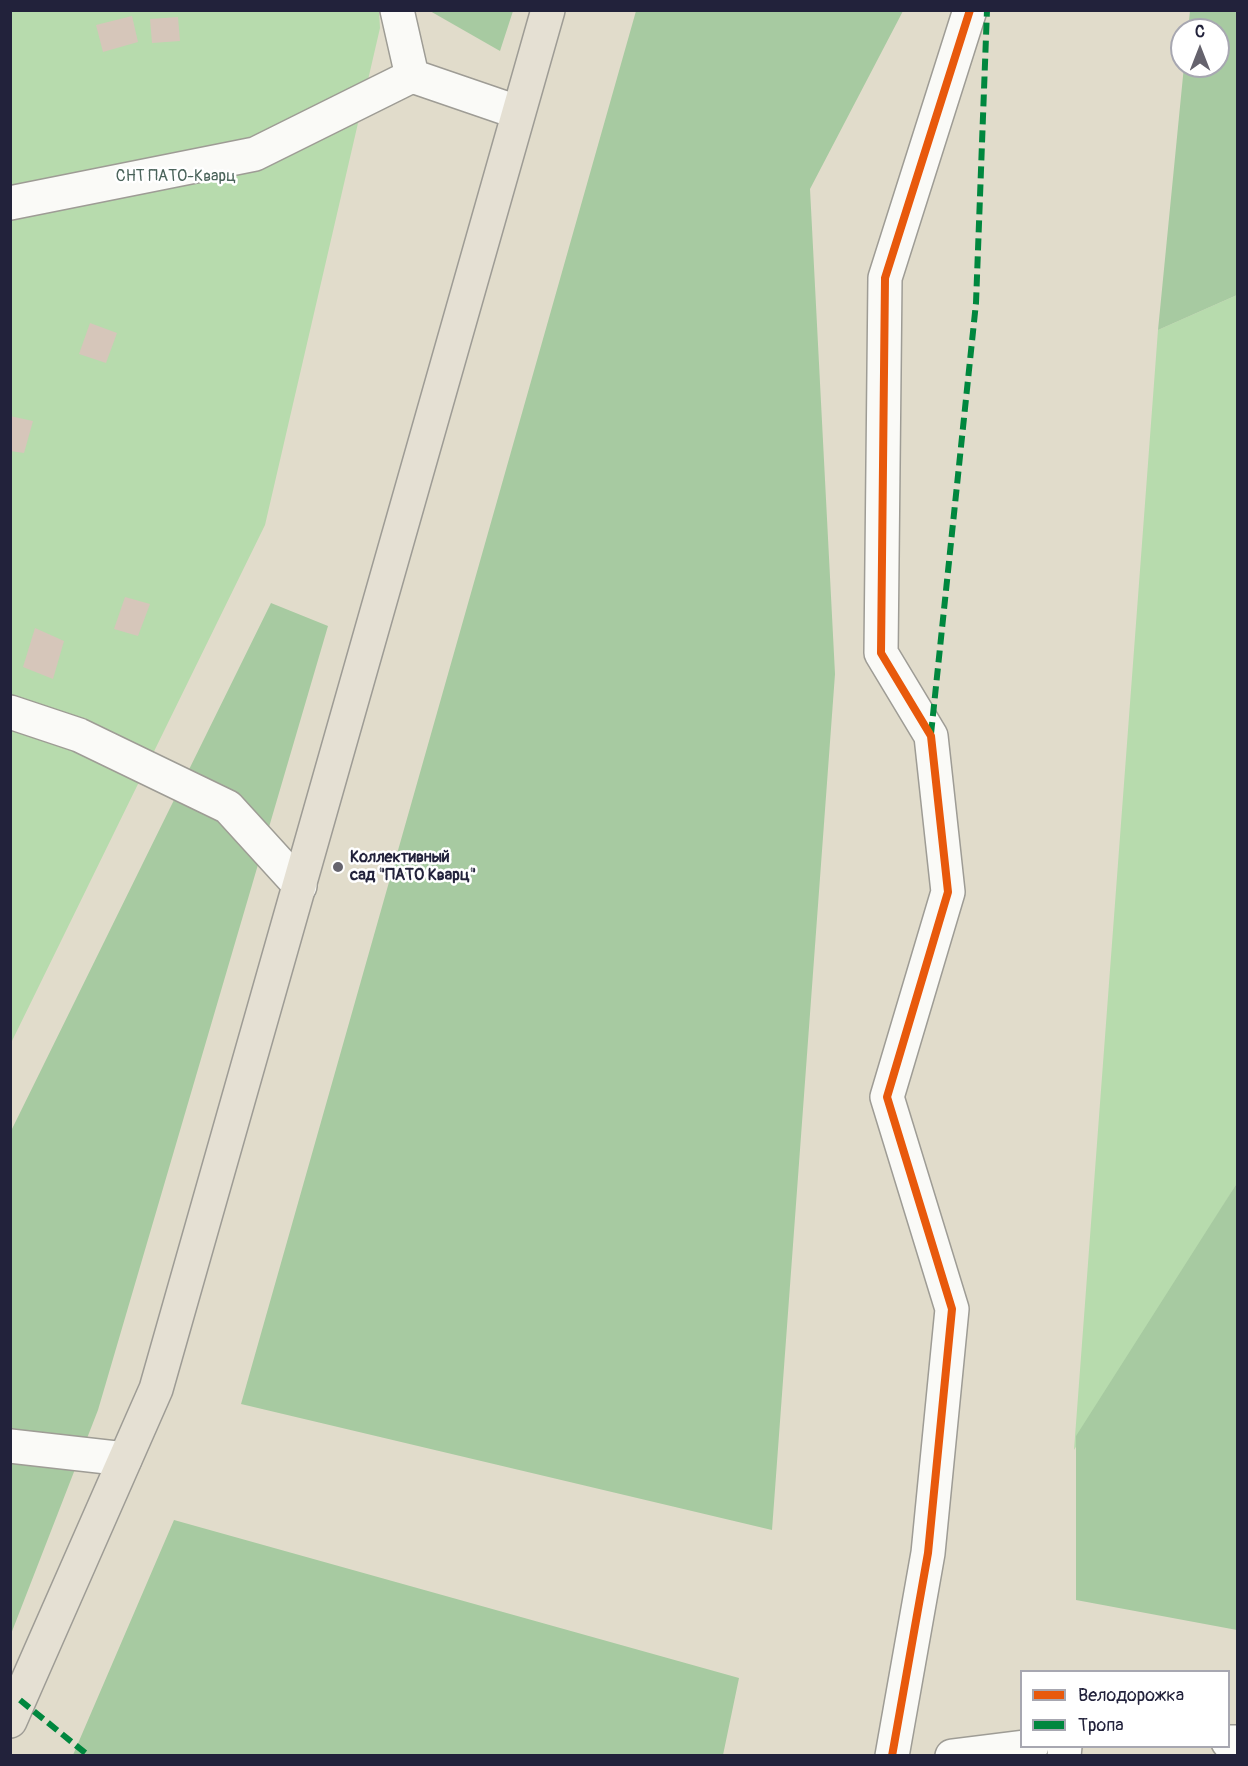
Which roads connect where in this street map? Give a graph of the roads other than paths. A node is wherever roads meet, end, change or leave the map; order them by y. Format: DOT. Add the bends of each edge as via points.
graph roads {
  1 [pos="397,10"];
  2 [pos="548,10"];
  3 [pos="970,10"];
  4 [pos="412,76"];
  5 [pos="517,112"];
  6 [pos="10,203"];
  7 [pos="10,712"];
  8 [pos="300,886"];
  9 [pos="10,1446"];
  10 [pos="125,1459"];
  11 [pos="10,1721"];
  12 [pos="1020,1747"];
  13 [pos="892,1755"];
  14 [pos="952,1755"];
  1 -- 4 [label="street"];
  2 -- 5 [label="main road"];
  3 -- 13 [label="street" via="885,278 881,653 931,736 948,892 887,1097 952,1309 928,1553"];
  4 -- 5 [label="street"];
  4 -- 6 [label="street" via="255,154"];
  5 -- 8 [label="main road"];
  7 -- 8 [label="street" via="79,735 228,807"];
  8 -- 10 [label="main road" via="156,1389"];
  9 -- 10 [label="street"];
  10 -- 11 [label="main road"];
  12 -- 14 [label="street"];
}
